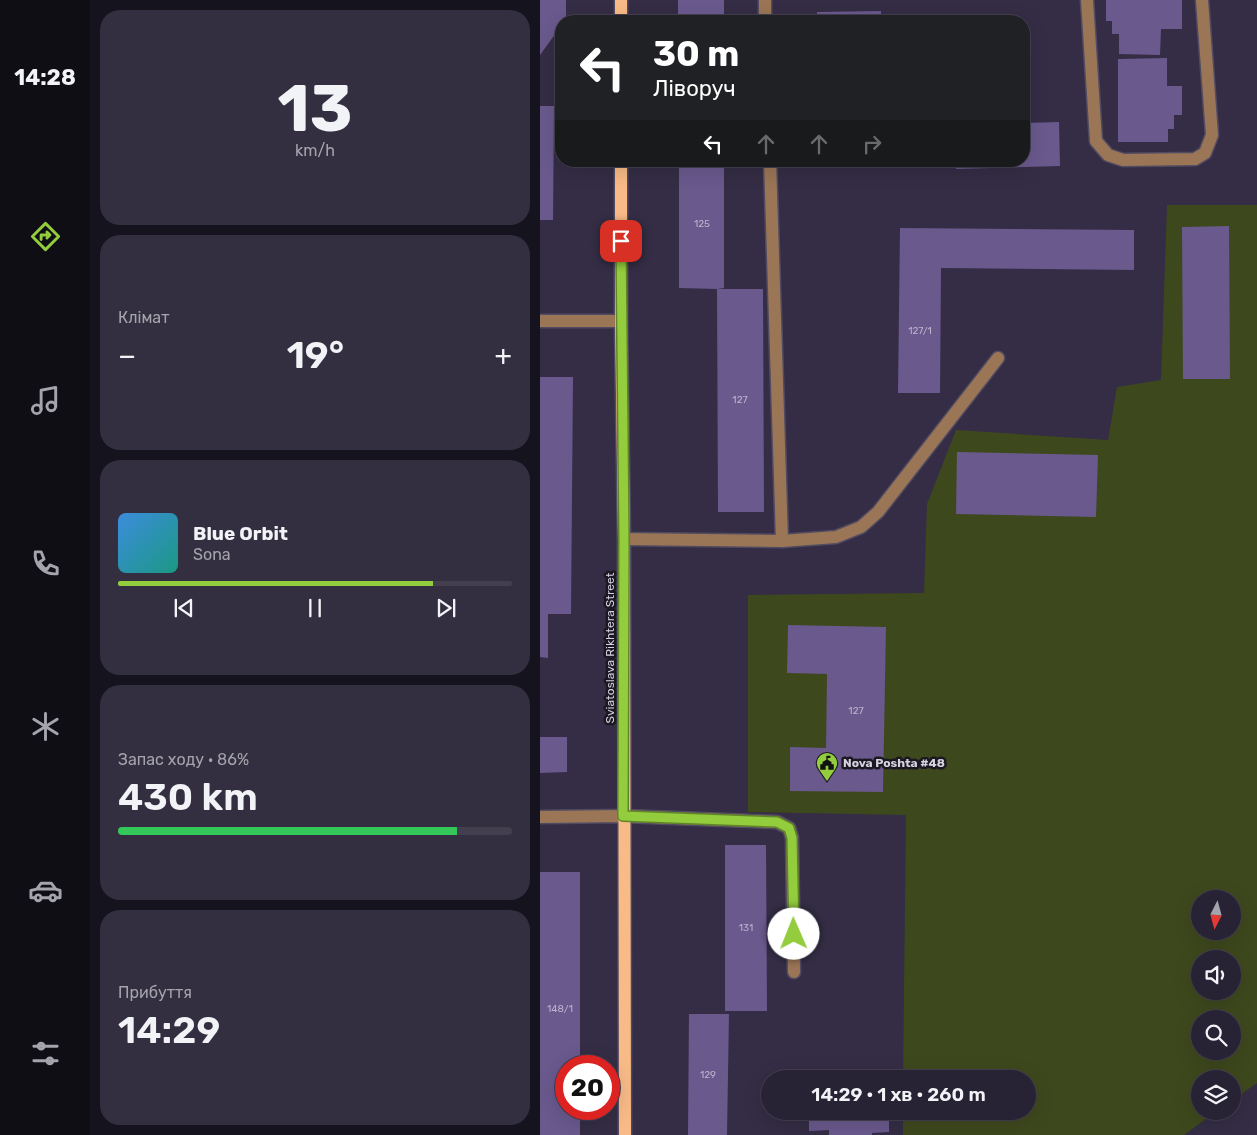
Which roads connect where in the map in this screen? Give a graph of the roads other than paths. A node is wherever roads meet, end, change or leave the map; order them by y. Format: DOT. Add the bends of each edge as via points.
graph roads {
  1 [pos="621,0"];
  2 [pos="765,0"];
  3 [pos="1088,0"];
  4 [pos="1202,0"];
  5 [pos="621,15"];
  6 [pos="765,15"];
  7 [pos="621,167"];
  8 [pos="770,167"];
  9 [pos="540,321"];
  10 [pos="621,321"];
  11 [pos="998,358"];
  12 [pos="624,539"];
  13 [pos="782,540"];
  14 [pos="623,816"];
  15 [pos="540,817"];
  16 [pos="794,972"];
  17 [pos="624,1135"];
  1 -- 5 [label="main road"];
  2 -- 6 [label="lane"];
  3 -- 4 [label="lane" via="1096,141 1108,155 1123,160 1195,159 1205,153 1212,135"];
  7 -- 10 [label="main road, Sviatoslava Rikhtera Street"];
  8 -- 13 [label="lane"];
  9 -- 10 [label="lane"];
  10 -- 12 [label="main road, Sviatoslava Rikhtera Street"];
  11 -- 13 [label="lane" via="878,512 862,527 836,537"];
  12 -- 13 [label="lane"];
  12 -- 14 [label="main road, Sviatoslava Rikhtera Street"];
  14 -- 15 [label="lane"];
  14 -- 16 [label="lane" via="777,822 789,828 792,838"];
  14 -- 17 [label="main road, Sviatoslava Rikhtera Street"];
}
